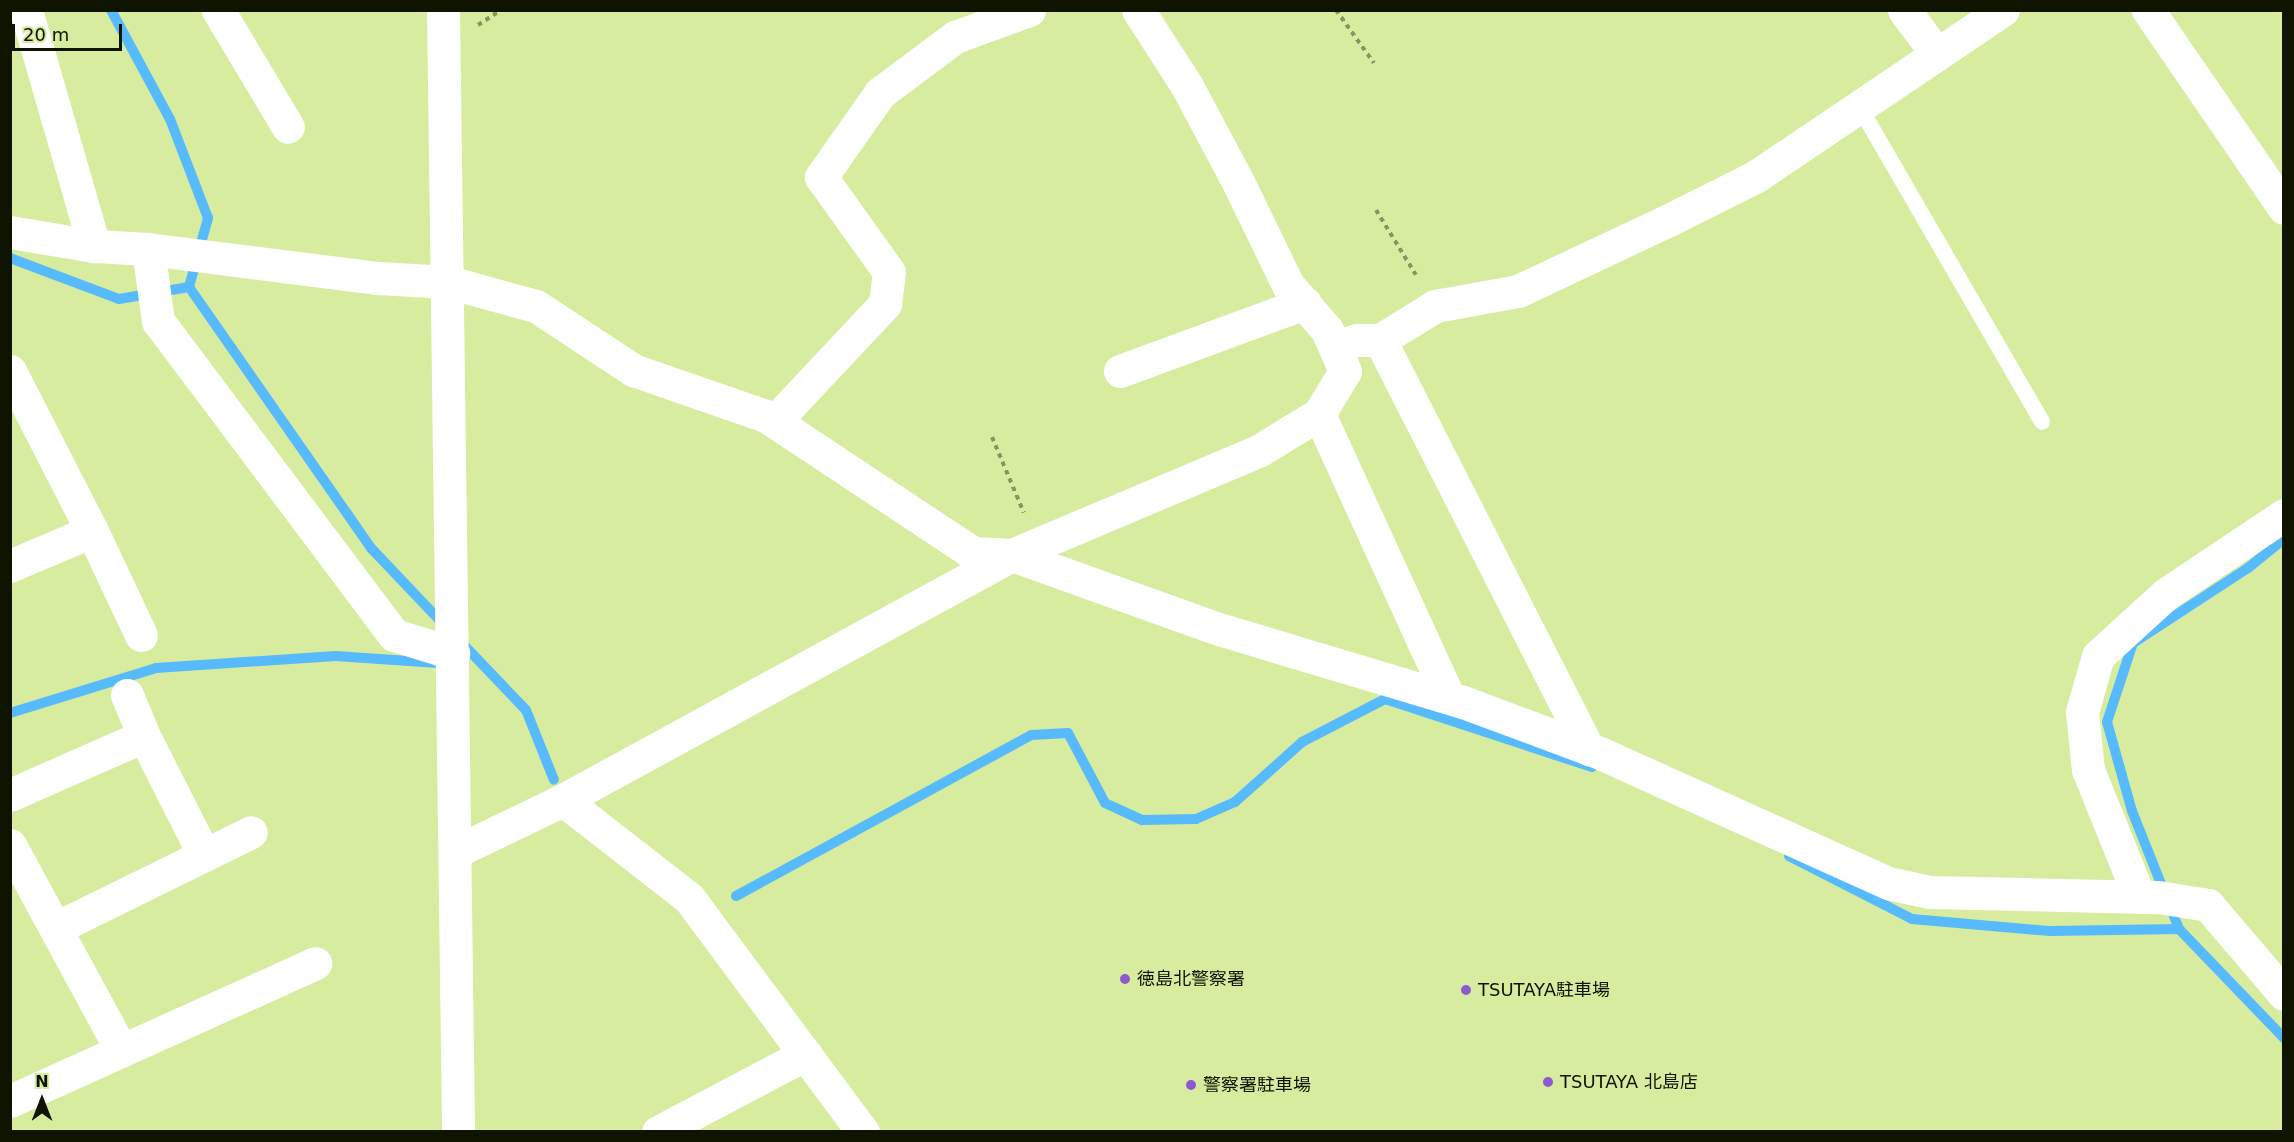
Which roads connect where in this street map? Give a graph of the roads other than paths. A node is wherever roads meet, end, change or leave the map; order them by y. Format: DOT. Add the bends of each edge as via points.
graph roads {
  1 [pos="26,10"];
  2 [pos="218,10"];
  3 [pos="443,10"];
  4 [pos="1029,10"];
  5 [pos="1138,10"];
  6 [pos="1904,10"];
  7 [pos="2003,10"];
  8 [pos="2148,10"];
  9 [pos="1937,54"];
  10 [pos="1859,106"];
  11 [pos="288,127"];
  12 [pos="2283,208"];
  13 [pos="10,232"];
  14 [pos="94,246"];
  15 [pos="148,249"];
  16 [pos="448,282"];
  17 [pos="1305,303"];
  18 [pos="1380,340"];
  19 [pos="1335,347"];
  20 [pos="10,371"];
  21 [pos="1120,371"];
  22 [pos="1319,414"];
  23 [pos="775,421"];
  24 [pos="2042,422"];
  25 [pos="2283,515"];
  26 [pos="92,531"];
  27 [pos="1025,550"];
  28 [pos="10,566"];
  29 [pos="141,635"];
  30 [pos="453,652"];
  31 [pos="127,695"];
  32 [pos="1449,698"];
  33 [pos="144,736"];
  34 [pos="1588,749"];
  35 [pos="10,795"];
  36 [pos="563,800"];
  37 [pos="251,832"];
  38 [pos="10,845"];
  39 [pos="454,852"];
  40 [pos="204,855"];
  41 [pos="2139,896"];
  42 [pos="56,928"];
  43 [pos="315,963"];
  44 [pos="2283,994"];
  45 [pos="122,1051"];
  46 [pos="806,1054"];
  47 [pos="10,1101"];
  48 [pos="458,1131"];
  49 [pos="658,1131"];
  50 [pos="863,1131"];
  1 -- 14 [label="street"];
  2 -- 11 [label="street"];
  3 -- 16 [label="street"];
  4 -- 23 [label="street" via="956,38 880,93 821,177 889,272 885,304"];
  5 -- 17 [label="street" via="1187,86 1288,285"];
  6 -- 9 [label="street"];
  7 -- 9 [label="street"];
  8 -- 12 [label="street"];
  9 -- 10 [label="street"];
  10 -- 18 [label="street" via="1755,177 1518,291 1435,306"];
  10 -- 24 [label="lane"];
  13 -- 14 [label="street"];
  14 -- 15 [label="street"];
  15 -- 16 [label="street" via="378,278"];
  15 -- 30 [label="street" via="158,321 394,635"];
  16 -- 23 [label="street" via="536,306 633,370"];
  16 -- 30 [label="street"];
  17 -- 19 [label="street"];
  17 -- 21 [label="street"];
  18 -- 19 [label="street" via="1357,340"];
  18 -- 34 [label="street"];
  19 -- 22 [label="street" via="1345,371"];
  20 -- 26 [label="street"];
  22 -- 27 [label="street" via="1260,450"];
  22 -- 32 [label="street"];
  23 -- 27 [label="street" via="973,553"];
  25 -- 41 [label="street" via="2166,594 2098,656 2082,712 2088,770"];
  26 -- 28 [label="street"];
  26 -- 29 [label="street"];
  27 -- 32 [label="street" via="1219,629"];
  27 -- 36 [label="street"];
  30 -- 39 [label="street"];
  31 -- 33 [label="street"];
  32 -- 34 [label="street"];
  33 -- 35 [label="street"];
  33 -- 40 [label="street"];
  34 -- 41 [label="street" via="1888,884 1930,892"];
  36 -- 39 [label="street"];
  36 -- 46 [label="street" via="689,898"];
  37 -- 40 [label="street"];
  38 -- 42 [label="street"];
  39 -- 48 [label="street"];
  40 -- 42 [label="street"];
  41 -- 44 [label="street" via="2208,905"];
  42 -- 45 [label="street"];
  43 -- 45 [label="street"];
  45 -- 47 [label="street"];
  46 -- 49 [label="street"];
  46 -- 50 [label="street"];
}
